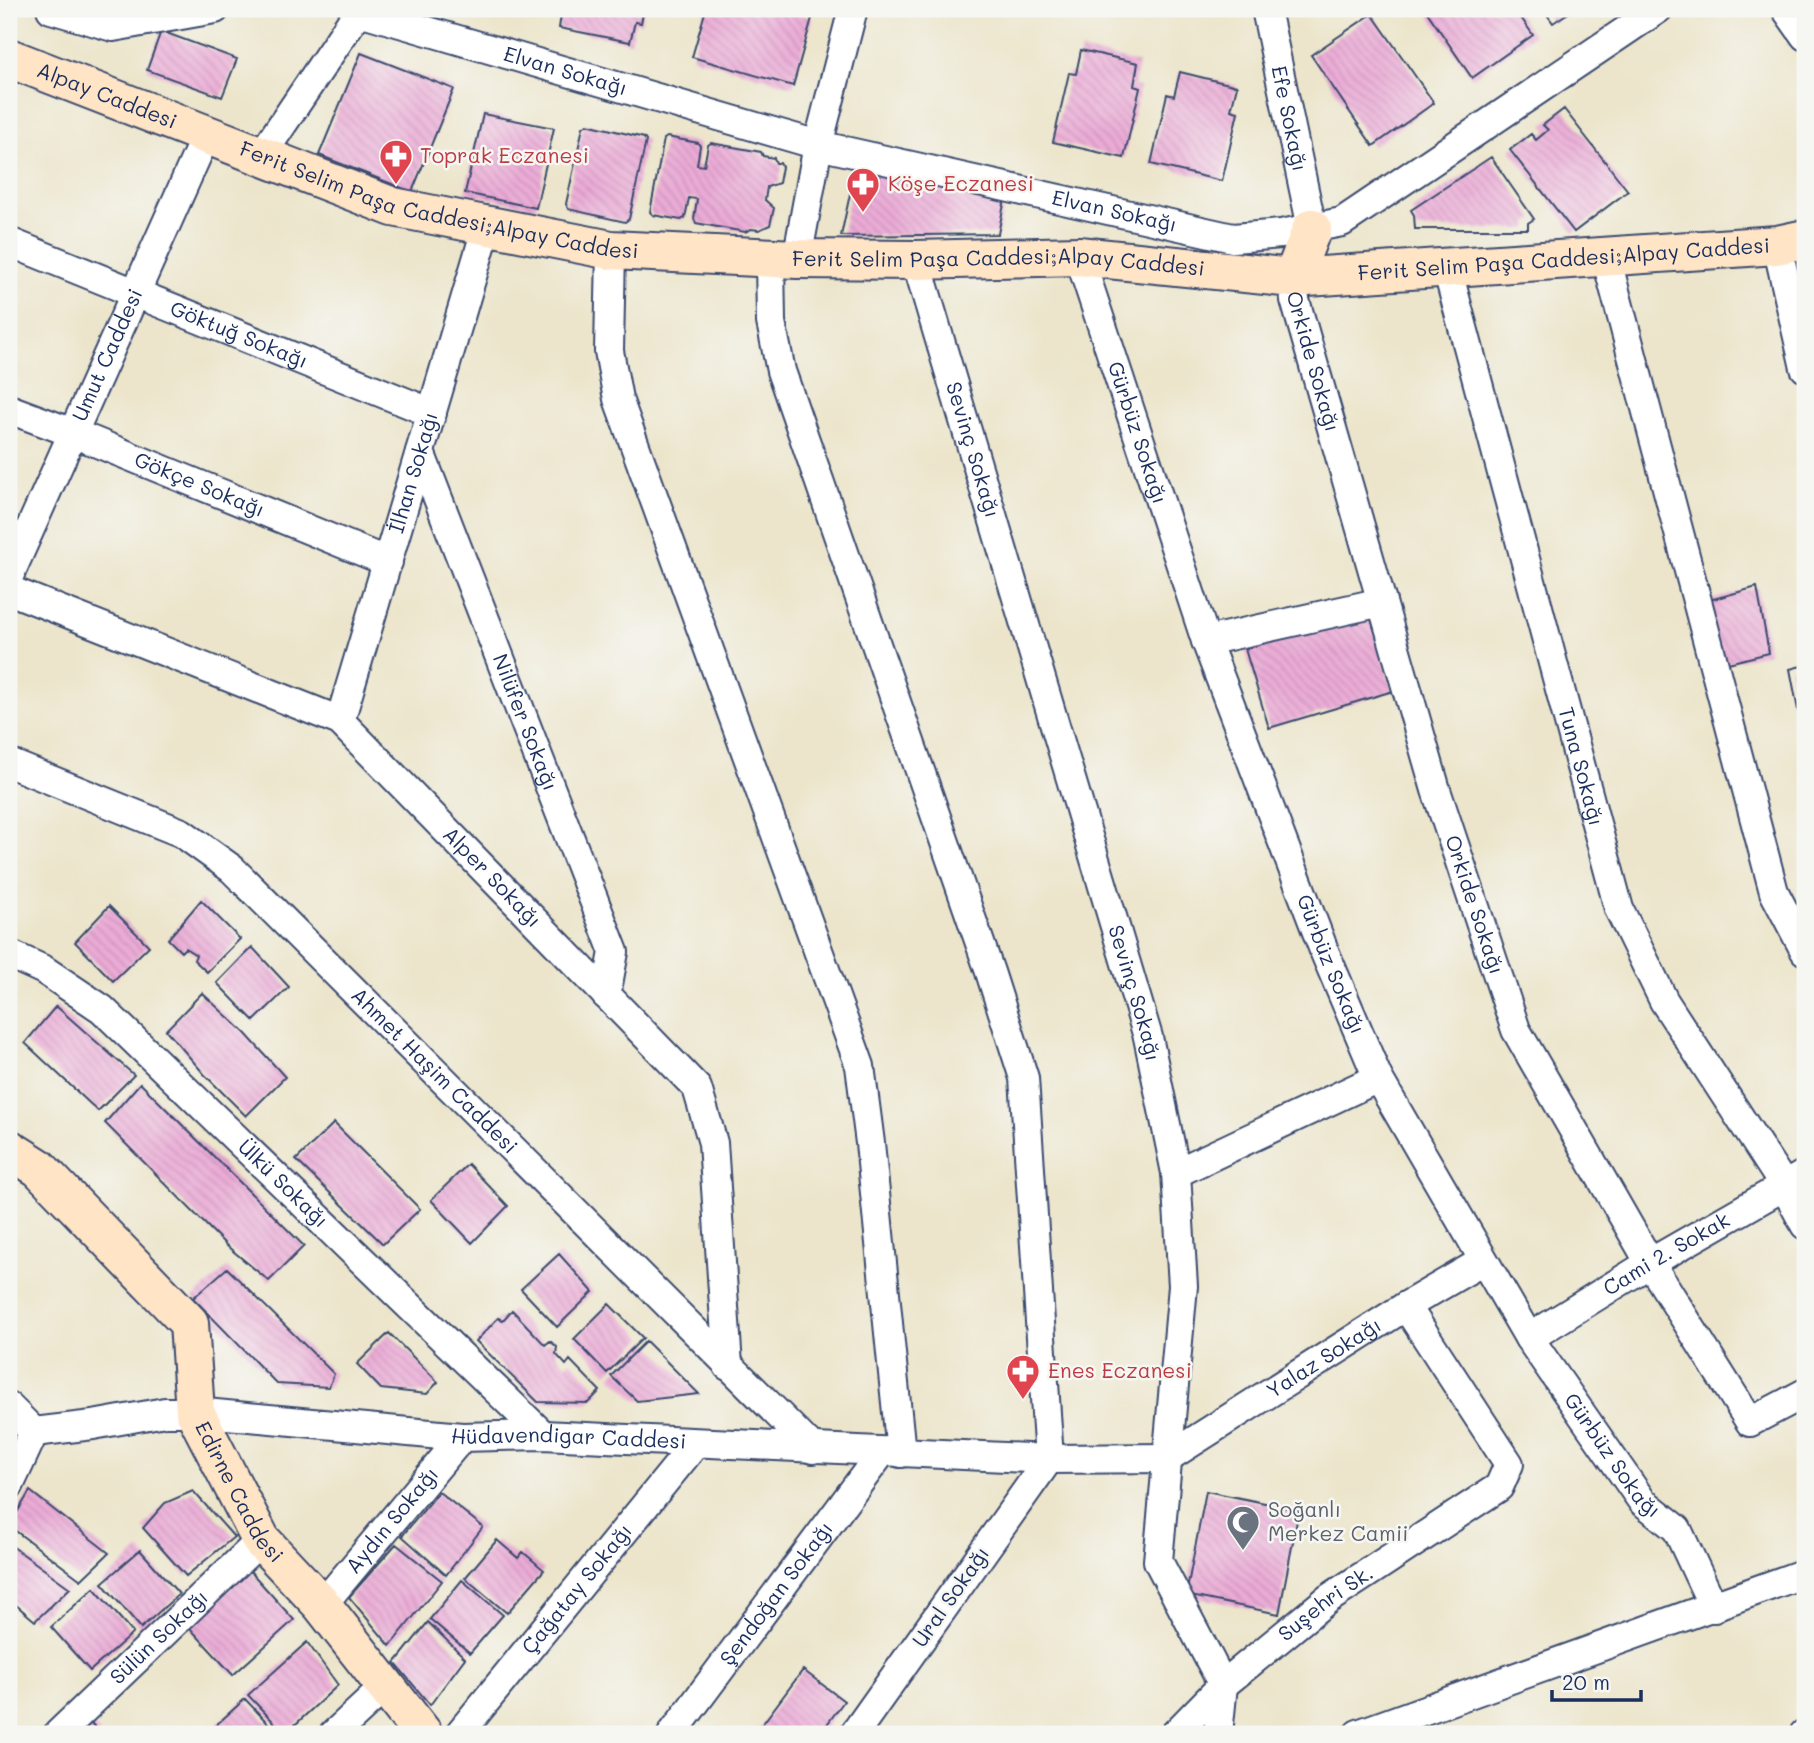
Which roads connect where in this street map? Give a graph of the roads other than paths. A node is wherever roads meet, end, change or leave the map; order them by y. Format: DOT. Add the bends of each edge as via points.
graph roads {
  1 [pos="51,9"];
  2 [pos="215,9"];
  3 [pos="853,9"];
  4 [pos="1266,9"];
  5 [pos="1658,9"];
  6 [pos="1786,9"];
  7 [pos="359,10"];
  8 [pos="111,18"];
  9 [pos="1805,36"];
  10 [pos="9,58"];
  11 [pos="206,135"];
  12 [pos="818,145"];
  13 [pos="261,156"];
  14 [pos="487,226"];
  15 [pos="1312,228"];
  16 [pos="9,242"];
  17 [pos="1791,242"];
  18 [pos="611,250"];
  19 [pos="1079,257"];
  20 [pos="1606,257"];
  21 [pos="784,259"];
  22 [pos="916,260"];
  23 [pos="1447,268"];
  24 [pos="1293,278"];
  25 [pos="137,293"];
  26 [pos="1805,368"];
  27 [pos="9,409"];
  28 [pos="432,412"];
  29 [pos="73,433"];
  30 [pos="420,452"];
  31 [pos="388,562"];
  32 [pos="9,576"];
  33 [pos="9,590"];
  34 [pos="1382,602"];
  35 [pos="1206,641"];
  36 [pos="340,721"];
  37 [pos="9,763"];
  38 [pos="1805,951"];
  39 [pos="9,954"];
  40 [pos="606,995"];
  41 [pos="1378,1078"];
  42 [pos="9,1149"];
  43 [pos="1176,1173"];
  44 [pos="1794,1179"];
  45 [pos="1805,1225"];
  46 [pos="1483,1261"];
  47 [pos="1650,1263"];
  48 [pos="1406,1306"];
  49 [pos="1530,1338"];
  50 [pos="728,1366"];
  51 [pos="1805,1393"];
  52 [pos="9,1407"];
  53 [pos="195,1412"];
  54 [pos="34,1432"];
  55 [pos="543,1435"];
  56 [pos="462,1437"];
  57 [pos="696,1443"];
  58 [pos="813,1449"];
  59 [pos="892,1453"];
  60 [pos="1167,1458"];
  61 [pos="1049,1459"];
  62 [pos="9,1486"];
  63 [pos="261,1540"];
  64 [pos="1805,1573"];
  65 [pos="323,1605"];
  66 [pos="1714,1608"];
  67 [pos="387,1685"];
  68 [pos="1223,1685"];
  69 [pos="58,1734"];
  70 [pos="334,1734"];
  71 [pos="423,1734"];
  72 [pos="459,1734"];
  73 [pos="672,1734"];
  74 [pos="854,1734"];
  75 [pos="1175,1734"];
  76 [pos="1218,1734"];
  77 [pos="1358,1734"];
  1 -- 8 [label="street"];
  2 -- 8 [label="street"];
  3 -- 12 [label="street"];
  4 -- 15 [label="street, Efe Sokağı"];
  5 -- 15 [label="street, Elvan Sokağı" via="1342,222"];
  6 -- 9 [label="street"];
  7 -- 12 [label="street, Elvan Sokağı"];
  7 -- 13 [label="street"];
  10 -- 11 [label="main road, Alpay Caddesi"];
  11 -- 13 [label="main road, Ferit Selim Paşa Caddesi;Alpay Caddesi"];
  11 -- 25 [label="street, Umut Caddesi"];
  12 -- 15 [label="street, Elvan Sokağı" via="1233,238"];
  12 -- 21 [label="street"];
  13 -- 14 [label="main road, Ferit Selim Paşa Caddesi;Alpay Caddesi" via="393,207"];
  14 -- 18 [label="main road, Ferit Selim Paşa Caddesi;Alpay Caddesi"];
  14 -- 28 [label="street, İlhan Sokağı"];
  15 -- 24 [label="main road"];
  16 -- 25 [label="street, Göktuğ Sokağı"];
  17 -- 20 [label="main road, Ferit Selim Paşa Caddesi;Alpay Caddesi"];
  17 -- 26 [label="street"];
  18 -- 21 [label="main road, Ferit Selim Paşa Caddesi;Alpay Caddesi"];
  18 -- 59 [label="street" via="608,351 618,399 860,1066 870,1143"];
  19 -- 22 [label="main road, Ferit Selim Paşa Caddesi;Alpay Caddesi"];
  19 -- 24 [label="main road, Ferit Selim Paşa Caddesi;Alpay Caddesi"];
  19 -- 35 [label="street, Gürbüz Sokağı"];
  20 -- 23 [label="main road, Ferit Selim Paşa Caddesi;Alpay Caddesi"];
  20 -- 38 [label="street" via="1774,892"];
  21 -- 22 [label="main road, Ferit Selim Paşa Caddesi;Alpay Caddesi"];
  21 -- 61 [label="street" via="771,322 781,371 1024,1078"];
  22 -- 43 [label="street, Sevinç Sokağı" via="1148,1037"];
  23 -- 24 [label="main road, Ferit Selim Paşa Caddesi;Alpay Caddesi"];
  23 -- 44 [label="street, Tuna Sokağı" via="1619,909 1664,1001"];
  24 -- 34 [label="street, Orkide Sokağı" via="1294,300"];
  25 -- 28 [label="street, Göktuğ Sokağı"];
  25 -- 29 [label="street, Umut Caddesi"];
  27 -- 29 [label="street, Gökçe Sokağı"];
  28 -- 30 [label="street, İlhan Sokağı"];
  29 -- 31 [label="street, Gökçe Sokağı"];
  29 -- 32 [label="street, Umut Caddesi"];
  30 -- 31 [label="street, İlhan Sokağı"];
  30 -- 40 [label="street, Nilüfer Sokağı" via="614,952"];
  31 -- 36 [label="street, İlhan Sokağı"];
  33 -- 36 [label="street, Alper Sokağı"];
  34 -- 35 [label="street"];
  34 -- 47 [label="street, Orkide Sokağı" via="1436,790 1516,1030"];
  35 -- 41 [label="street, Gürbüz Sokağı" via="1325,953"];
  36 -- 40 [label="street, Alper Sokağı"];
  37 -- 50 [label="street, Ahmet Haşim Caddesi" via="182,833 232,869"];
  39 -- 55 [label="street, Ülkü Sokağı" via="44,970 102,1009"];
  40 -- 50 [label="street, Alper Sokağı" via="697,1088 713,1143"];
  41 -- 43 [label="street"];
  41 -- 46 [label="street, Gürbüz Sokağı"];
  42 -- 53 [label="main road, Edirne Caddesi" via="39,1168 189,1323"];
  43 -- 60 [label="street, Sevinç Sokağı" via="1183,1286"];
  44 -- 45 [label="street, Tuna Sokağı"];
  44 -- 47 [label="street, Cami 2. Sokak"];
  46 -- 48 [label="street, Yalaz Sokağı"];
  46 -- 49 [label="street, Gürbüz Sokağı"];
  47 -- 49 [label="street, Cami 2. Sokak"];
  47 -- 51 [label="street, Orkide Sokağı" via="1750,1422"];
  48 -- 60 [label="street, Yalaz Sokağı"];
  48 -- 68 [label="street, Suşehri Sk." via="1509,1464 1499,1487 1328,1599"];
  49 -- 66 [label="street, Gürbüz Sokağı" via="1642,1501 1677,1529"];
  50 -- 58 [label="street, Ahmet Haşim Caddesi"];
  52 -- 54 [label="street"];
  53 -- 54 [label="street, Hüdavendigar Caddesi" via="165,1412"];
  53 -- 56 [label="street, Hüdavendigar Caddesi"];
  53 -- 63 [label="main road, Edirne Caddesi"];
  54 -- 62 [label="street"];
  55 -- 56 [label="street, Hüdavendigar Caddesi"];
  55 -- 57 [label="street, Hüdavendigar Caddesi"];
  56 -- 65 [label="street, Aydın Sokağı"];
  57 -- 58 [label="street, Hüdavendigar Caddesi"];
  57 -- 72 [label="street, Çağatay Sokağı"];
  58 -- 59 [label="street, Hüdavendigar Caddesi"];
  59 -- 61 [label="street, Hüdavendigar Caddesi"];
  59 -- 73 [label="street, Şendoğan Sokağı"];
  60 -- 61 [label="street, Hüdavendigar Caddesi"];
  60 -- 68 [label="street, Sevinç Sokağı" via="1158,1561"];
  61 -- 74 [label="street, Ural Sokağı"];
  63 -- 65 [label="main road, Edirne Caddesi"];
  63 -- 69 [label="street, Sülün Sokağı"];
  64 -- 66 [label="street"];
  65 -- 67 [label="main road, Edirne Caddesi"];
  66 -- 77 [label="street"];
  67 -- 70 [label="street"];
  67 -- 71 [label="main road, Edirne Caddesi"];
  68 -- 75 [label="street"];
  68 -- 76 [label="street"];
}
